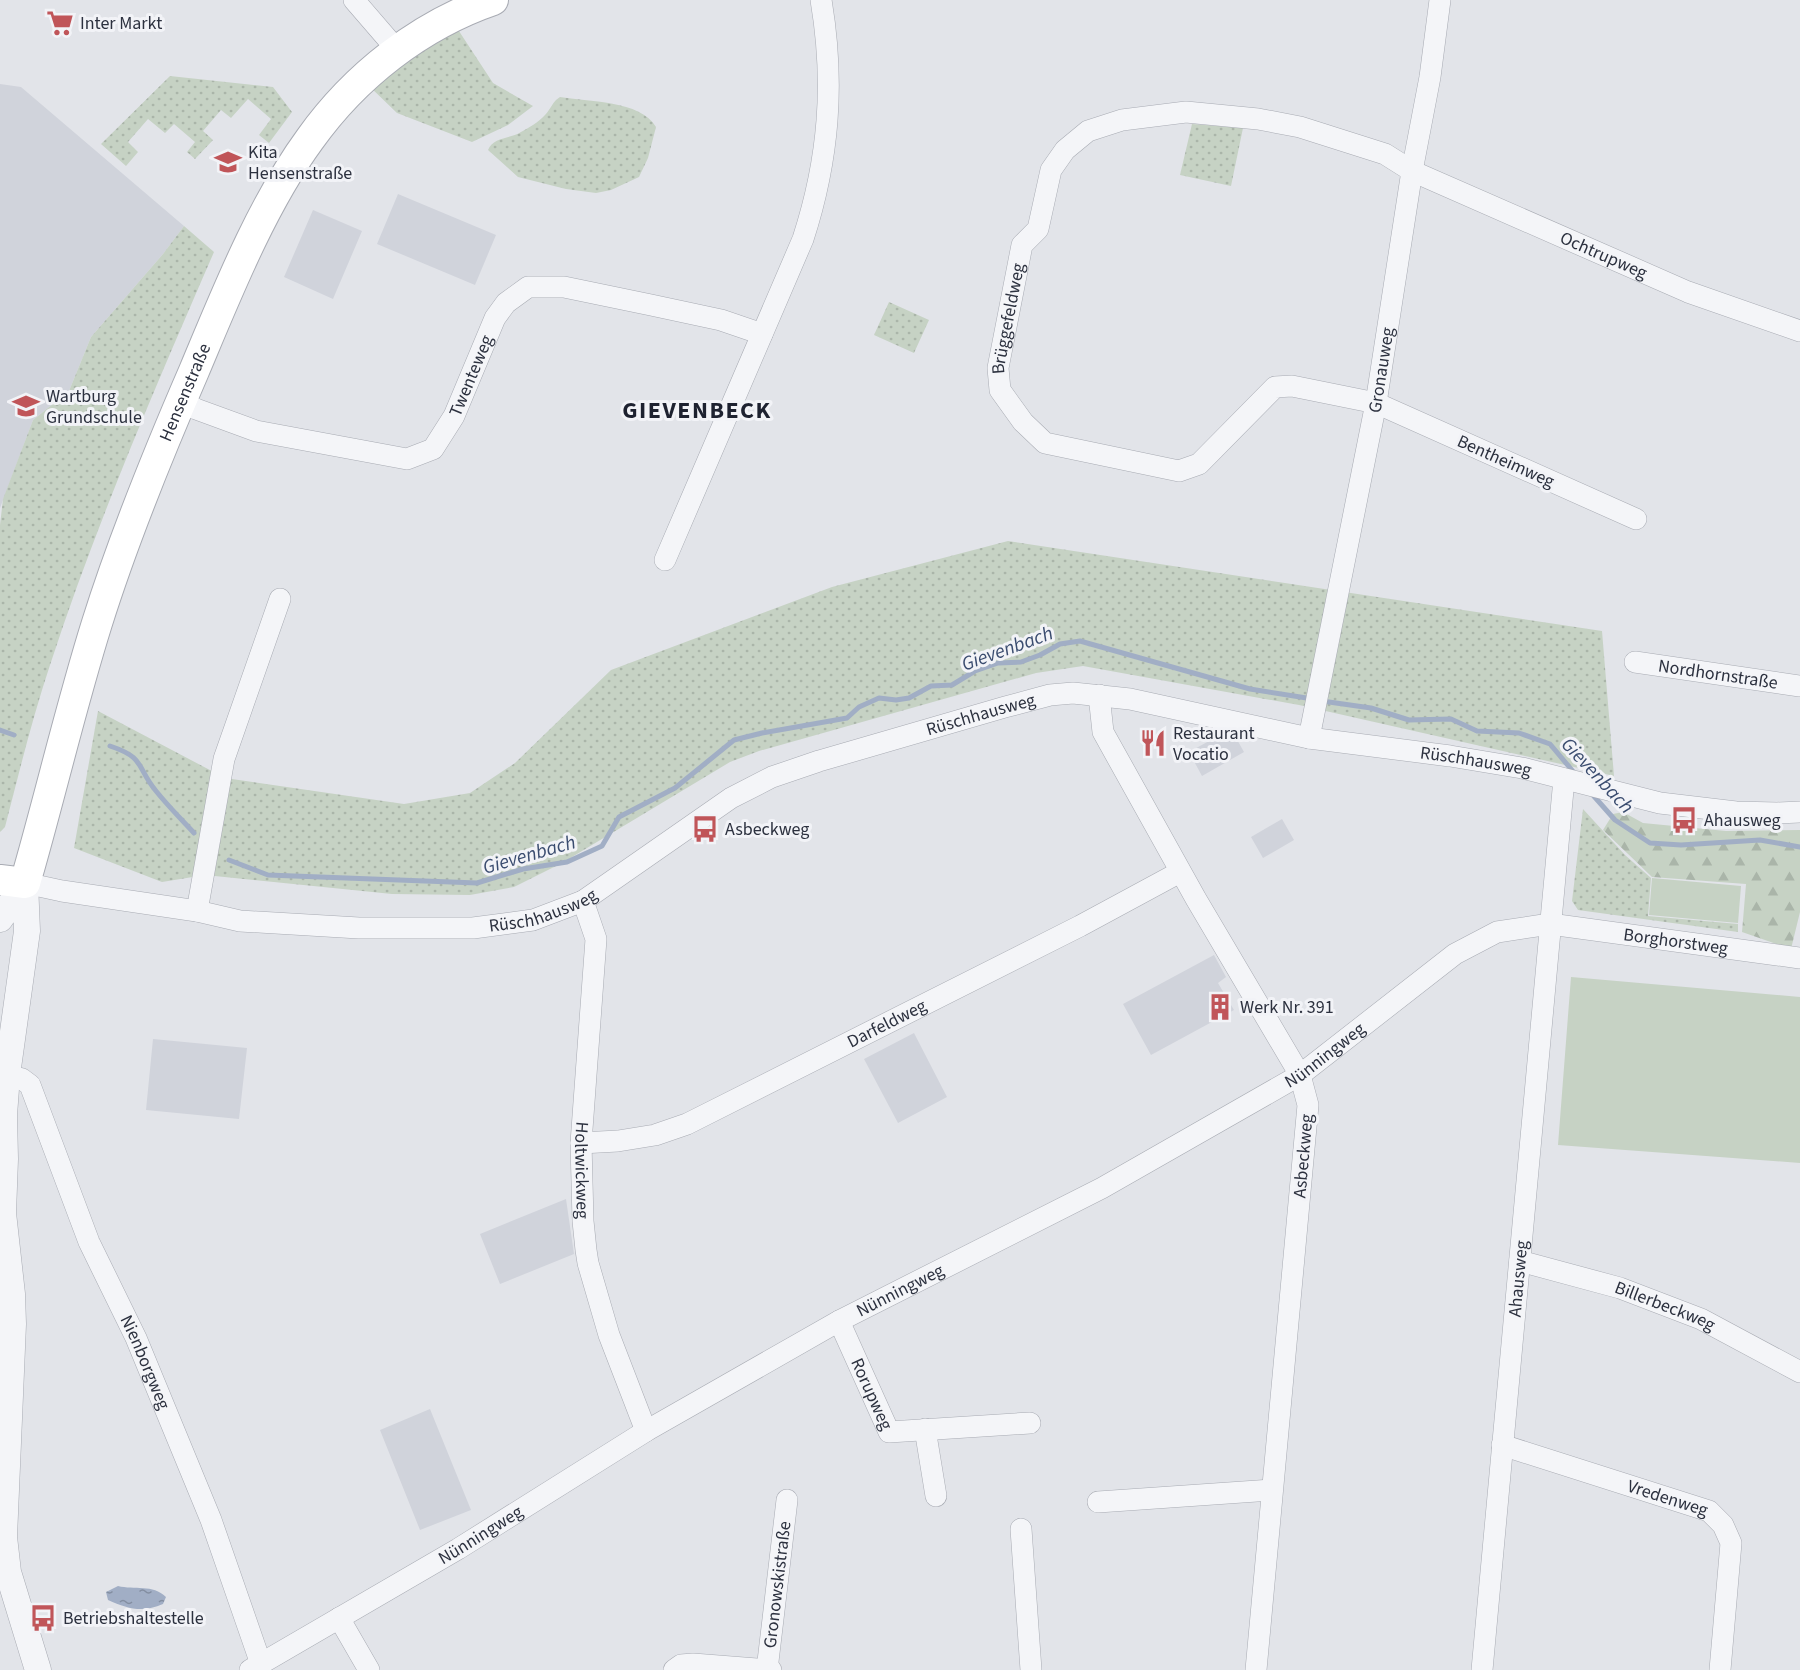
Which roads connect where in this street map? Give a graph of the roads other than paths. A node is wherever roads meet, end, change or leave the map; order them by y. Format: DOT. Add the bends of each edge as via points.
graph roads {
  1 [pos="354,0"];
  2 [pos="493,0"];
  3 [pos="821,0"];
  4 [pos="1440,0"];
  5 [pos="398,51"];
  6 [pos="1412,171"];
  7 [pos="1800,331"];
  8 [pos="762,334"];
  9 [pos="180,401"];
  10 [pos="1376,404"];
  11 [pos="1636,519"];
  12 [pos="665,560"];
  13 [pos="280,599"];
  14 [pos="1635,662"];
  15 [pos="1800,686"];
  16 [pos="1099,695"];
  17 [pos="1309,738"];
  18 [pos="1564,779"];
  19 [pos="1800,812"];
  20 [pos="1180,872"];
  21 [pos="12,882"];
  22 [pos="583,901"];
  23 [pos="197,910"];
  24 [pos="0,919"];
  25 [pos="1550,924"];
  26 [pos="1800,958"];
  27 [pos="7,1075"];
  28 [pos="1300,1075"];
  29 [pos="581,1143"];
  30 [pos="1,1211"];
  31 [pos="1520,1261"];
  32 [pos="839,1321"];
  33 [pos="1800,1372"];
  34 [pos="1030,1423"];
  35 [pos="925,1429"];
  36 [pos="646,1431"];
  37 [pos="1502,1445"];
  38 [pos="1272,1490"];
  39 [pos="936,1496"];
  40 [pos="788,1500"];
  41 [pos="1098,1502"];
  42 [pos="1021,1529"];
  43 [pos="339,1618"];
  44 [pos="39,1666"];
  45 [pos="256,1667"];
  46 [pos="369,1670"];
  47 [pos="674,1670"];
  48 [pos="769,1670"];
  49 [pos="1031,1670"];
  50 [pos="1256,1670"];
  51 [pos="1482,1670"];
  52 [pos="1720,1670"];
  1 -- 5 [label="street"];
  2 -- 5 [label="main road, Hensenstraße" via="428,29"];
  3 -- 8 [label="street" via="829,80 825,149 803,239"];
  4 -- 6 [label="street, Gronauweg"];
  5 -- 9 [label="main road, Hensenstraße" via="344,99 297,157 233,280"];
  6 -- 7 [label="street, Ochtrupweg" via="1688,292"];
  6 -- 10 [label="street, Gronauweg"];
  6 -- 10 [label="street, Brüggefeldweg" via="1385,154 1300,127 1258,119 1186,112 1122,120 1088,131 1065,150 1051,170 1038,229 1022,244 999,368 1000,390 1044,443 1179,471 1199,464 1275,387 1292,386"];
  8 -- 9 [label="street, Twenteweg" via="722,320 564,287 528,287 506,303 495,318 454,417 433,449 407,459 256,430"];
  8 -- 12 [label="street"];
  9 -- 21 [label="main road, Hensenstraße" via="144,487"];
  10 -- 11 [label="street, Bentheimweg"];
  10 -- 17 [label="street, Gronauweg"];
  13 -- 23 [label="street" via="224,759"];
  14 -- 15 [label="street, Nordhornstraße"];
  16 -- 17 [label="street, Rüschhausweg"];
  16 -- 20 [label="street, Asbeckweg" via="1103,732"];
  16 -- 22 [label="street, Rüschhausweg" via="1073,693 1039,698 772,777 730,798"];
  17 -- 18 [label="street, Rüschhausweg" via="1450,756"];
  18 -- 19 [label="street, Rüschhausweg" via="1670,804 1736,812"];
  18 -- 25 [label="street, Ahausweg"];
  20 -- 28 [label="street, Asbeckweg"];
  20 -- 29 [label="street, Darfeldweg" via="687,1124 655,1135"];
  21 -- 23 [label="street, Rüschhausweg"];
  21 -- 24 [label="street"];
  21 -- 27 [label="street" via="27,931"];
  22 -- 23 [label="street, Rüschhausweg" via="533,921 473,928 359,928 240,921"];
  22 -- 29 [label="street, Holtwickweg" via="596,939"];
  25 -- 26 [label="street, Borghorstweg"];
  25 -- 28 [label="street, Nünningweg" via="1497,932 1455,954"];
  25 -- 31 [label="street, Ahausweg"];
  27 -- 30 [label="street"];
  27 -- 45 [label="street, Nienborgweg" via="30,1085 89,1242 132,1329 211,1520"];
  28 -- 32 [label="street, Nünningweg" via="1102,1188"];
  28 -- 38 [label="street, Asbeckweg" via="1308,1105"];
  29 -- 36 [label="street, Holtwickweg" via="588,1263 609,1335"];
  30 -- 44 [label="street" via="13,1324 4,1537 8,1572"];
  31 -- 33 [label="street, Billerbeckweg" via="1620,1288 1691,1315"];
  31 -- 37 [label="street, Ahausweg"];
  32 -- 35 [label="street, Rorupweg" via="889,1432"];
  32 -- 36 [label="street, Nünningweg"];
  34 -- 35 [label="street, Rorupweg"];
  35 -- 39 [label="street, Rorupweg"];
  36 -- 43 [label="street, Nünningweg"];
  37 -- 51 [label="street, Ahausweg"];
  37 -- 52 [label="street, Vredenweg" via="1709,1511 1723,1525 1731,1543"];
  38 -- 41 [label="street"];
  38 -- 50 [label="street, Asbeckweg"];
  40 -- 48 [label="street, Gronowskistraße"];
  42 -- 49 [label="street"];
  43 -- 45 [label="street, Nünningweg"];
  43 -- 46 [label="street"];
  47 -- 48 [label="street, Gronowskistraße" via="693,1664"];
}
